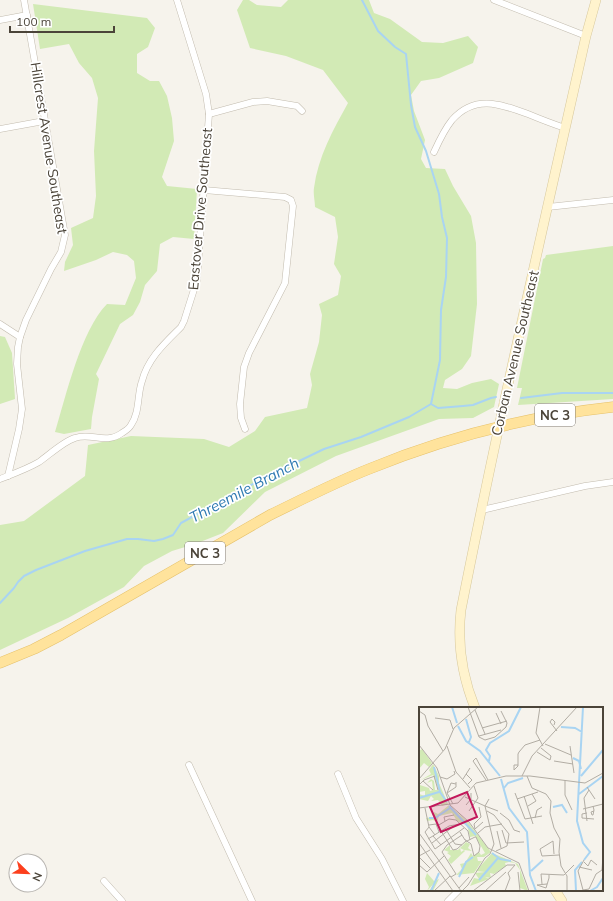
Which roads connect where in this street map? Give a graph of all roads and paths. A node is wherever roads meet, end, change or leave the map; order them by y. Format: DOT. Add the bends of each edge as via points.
graph roads {
  1 [pos="24,0"];
  2 [pos="177,0"];
  3 [pos="494,0"];
  4 [pos="596,0"];
  5 [pos="27,15"];
  6 [pos="0,20"];
  7 [pos="586,36"];
  8 [pos="302,111"];
  9 [pos="209,114"];
  10 [pos="44,121"];
  11 [pos="565,128"];
  12 [pos="0,129"];
  13 [pos="434,152"];
  14 [pos="204,190"];
  15 [pos="613,200"];
  16 [pos="548,207"];
  17 [pos="0,324"];
  18 [pos="20,337"];
  19 [pos="613,407"];
  20 [pos="498,427"];
  21 [pos="245,429"];
  22 [pos="8,476"];
  23 [pos="0,479"];
  24 [pos="613,482"];
  25 [pos="482,510"];
  26 [pos="0,662"];
  27 [pos="475,707"];
  28 [pos="189,765"];
  29 [pos="338,774"];
  30 [pos="104,881"];
  31 [pos="458,891"];
  32 [pos="556,891"];
  33 [pos="122,901"];
  34 [pos="252,901"];
  35 [pos="403,901"];
  36 [pos="448,901"];
  37 [pos="562,901"];
  1 -- 5 [label="street, Hillcrest Avenue Southeast"];
  2 -- 9 [label="street, Eastover Drive Southeast" via="206,94"];
  3 -- 7 [label="street"];
  4 -- 7 [label="main road, Corban Avenue Southeast"];
  5 -- 6 [label="street"];
  5 -- 10 [label="street, Hillcrest Avenue Southeast"];
  7 -- 11 [label="main road, Corban Avenue Southeast"];
  8 -- 9 [label="street" via="297,106 267,101 253,102"];
  9 -- 14 [label="street, Eastover Drive Southeast"];
  10 -- 12 [label="street"];
  10 -- 18 [label="street, Hillcrest Avenue Southeast" via="65,235 61,252"];
  11 -- 13 [label="street" via="501,105 479,104 461,112 453,119"];
  11 -- 16 [label="main road, Corban Avenue Southeast"];
  14 -- 21 [label="street" via="285,197 291,200 293,206 285,283 244,367 240,404"];
  14 -- 22 [label="street, Eastover Drive Southeast" via="197,280 192,299 181,327 148,365 131,425 118,436 106,439 82,436 73,438 38,462"];
  15 -- 16 [label="street"];
  16 -- 20 [label="main road, Corban Avenue Southeast"];
  17 -- 18 [label="street"];
  18 -- 22 [label="street, Hillcrest Avenue Southeast" via="17,364 22,410"];
  19 -- 20 [label="main road, NC 3" via="536,418"];
  20 -- 25 [label="main road, Corban Avenue Southeast"];
  20 -- 26 [label="main road, NC 3" via="414,452 304,498 61,635"];
  22 -- 23 [label="street, Eastover Drive Southeast"];
  24 -- 25 [label="street"];
  25 -- 27 [label="main road, Corban Avenue Southeast" via="459,625 464,674"];
  28 -- 34 [label="street"];
  29 -- 35 [label="street" via="356,818 382,859"];
  30 -- 33 [label="street"];
  31 -- 36 [label="street"];
  32 -- 37 [label="main road"];
}
